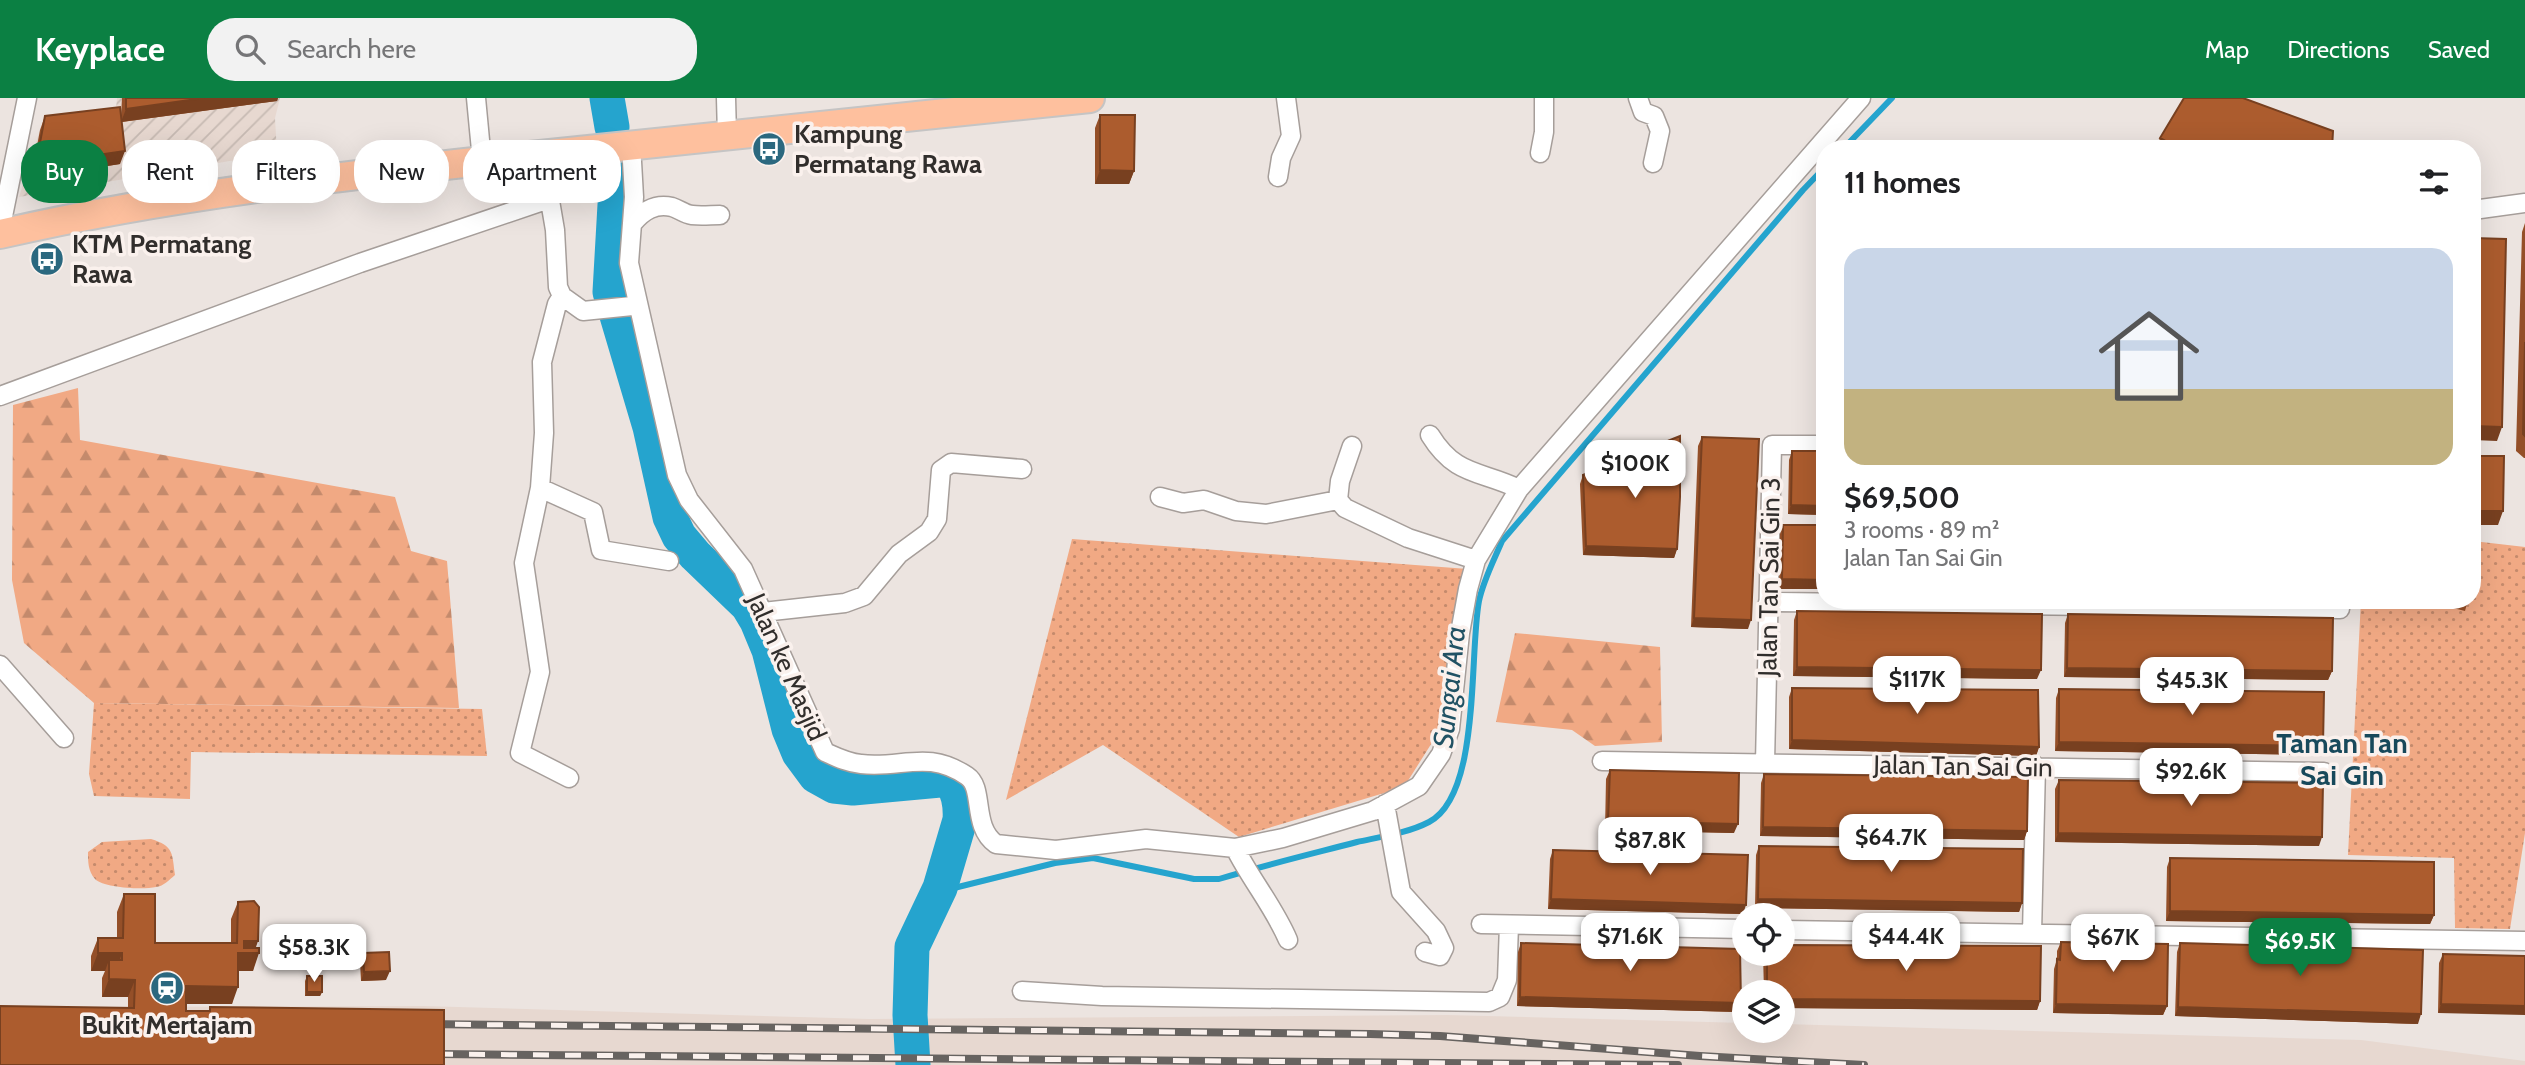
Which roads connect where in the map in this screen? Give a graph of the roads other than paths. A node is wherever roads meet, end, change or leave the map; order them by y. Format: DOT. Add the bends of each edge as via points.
graph roads {
  1 [pos="27,98"];
  2 [pos="476,98"];
  3 [pos="726,98"];
  4 [pos="1090,98"];
  5 [pos="1286,98"];
  6 [pos="1544,98"];
  7 [pos="1639,98"];
  8 [pos="1861,98"];
  9 [pos="1013,102"];
  10 [pos="727,135"];
  11 [pos="480,140"];
  12 [pos="1824,140"];
  13 [pos="621,146"];
  14 [pos="1816,149"];
  15 [pos="621,152"];
  16 [pos="1540,153"];
  17 [pos="463,163"];
  18 [pos="1653,163"];
  19 [pos="1278,177"];
  20 [pos="537,203"];
  21 [pos="550,203"];
  22 [pos="2525,203"];
  23 [pos="2481,209"];
  24 [pos="720,215"];
  25 [pos="633,223"];
  26 [pos="0,233"];
  27 [pos="562,296"];
  28 [pos="634,304"];
  29 [pos="0,396"];
  30 [pos="1430,435"];
  31 [pos="1816,445"];
  32 [pos="1352,446"];
  33 [pos="1021,469"];
  34 [pos="540,488"];
  35 [pos="1519,489"];
  36 [pos="1160,497"];
  37 [pos="1338,500"];
  38 [pos="669,561"];
  39 [pos="1476,561"];
  40 [pos="1768,603"];
  41 [pos="1816,604"];
  42 [pos="763,612"];
  43 [pos="0,664"];
  44 [pos="64,738"];
  45 [pos="1602,761"];
  46 [pos="1765,763"];
  47 [pos="2036,766"];
  48 [pos="2324,772"];
  49 [pos="569,778"];
  50 [pos="1387,807"];
  51 [pos="1237,853"];
  52 [pos="1481,924"];
  53 [pos="1509,925"];
  54 [pos="1732,929"];
  55 [pos="1795,930"];
  56 [pos="2032,933"];
  57 [pos="2524,935"];
  58 [pos="1288,940"];
  59 [pos="1425,952"];
  60 [pos="1022,992"];
  1 -- 26 [label="street"];
  2 -- 11 [label="street"];
  3 -- 10 [label="street"];
  4 -- 9 [label="main road"];
  5 -- 19 [label="street" via="1291,136"];
  6 -- 16 [label="street"];
  7 -- 18 [label="street" via="1643,112 1654,116 1660,131"];
  8 -- 12 [label="street, Jalan ke Masjid"];
  9 -- 10 [label="main road"];
  10 -- 13 [label="main road"];
  14 -- 35 [label="street, Jalan ke Masjid"];
  15 -- 25 [label="street, Jalan ke Masjid"];
  17 -- 26 [label="main road" via="271,184"];
  20 -- 29 [label="street" via="360,262"];
  21 -- 27 [label="street"];
  22 -- 23 [label="street"];
  24 -- 25 [label="street" via="695,216 672,207 652,207"];
  25 -- 28 [label="street, Jalan ke Masjid" via="629,263"];
  27 -- 28 [label="street" via="583,311"];
  27 -- 34 [label="street" via="542,362"];
  28 -- 42 [label="street, Jalan ke Masjid" via="677,475 689,500 743,569"];
  30 -- 35 [label="street" via="1451,462"];
  31 -- 40 [label="street, Jalan Tan Sai Gin 3" via="1772,445"];
  32 -- 37 [label="street"];
  33 -- 42 [label="street" via="946,465 941,470 937,519 864,596 845,603"];
  34 -- 38 [label="street" via="593,512 601,550"];
  34 -- 49 [label="street" via="524,563 540,672 520,753"];
  35 -- 39 [label="street, Jalan ke Masjid"];
  36 -- 37 [label="street" via="1183,503 1204,500 1236,511 1266,514"];
  37 -- 39 [label="street" via="1345,508 1408,538"];
  39 -- 50 [label="street, Jalan ke Masjid" via="1460,633 1450,729 1441,754 1419,786"];
  40 -- 41 [label="street"];
  40 -- 46 [label="street, Jalan Tan Sai Gin 3"];
  42 -- 51 [label="street, Jalan ke Masjid" via="825,752 862,765 937,761 969,777 983,831 996,844 1056,850 1146,839"];
  43 -- 44 [label="street"];
  45 -- 46 [label="street, Jalan Tan Sai Gin"];
  46 -- 47 [label="street, Jalan Tan Sai Gin"];
  47 -- 48 [label="street, Jalan Tan Sai Gin"];
  47 -- 56 [label="street"];
  50 -- 51 [label="street, Jalan ke Masjid"];
  50 -- 59 [label="street" via="1401,892 1436,931 1444,948 1440,956"];
  51 -- 58 [label="street"];
  52 -- 53 [label="street"];
  53 -- 54 [label="street"];
  53 -- 60 [label="street" via="1507,980 1500,997 1489,1002"];
  55 -- 56 [label="street"];
  56 -- 57 [label="street"];
}
